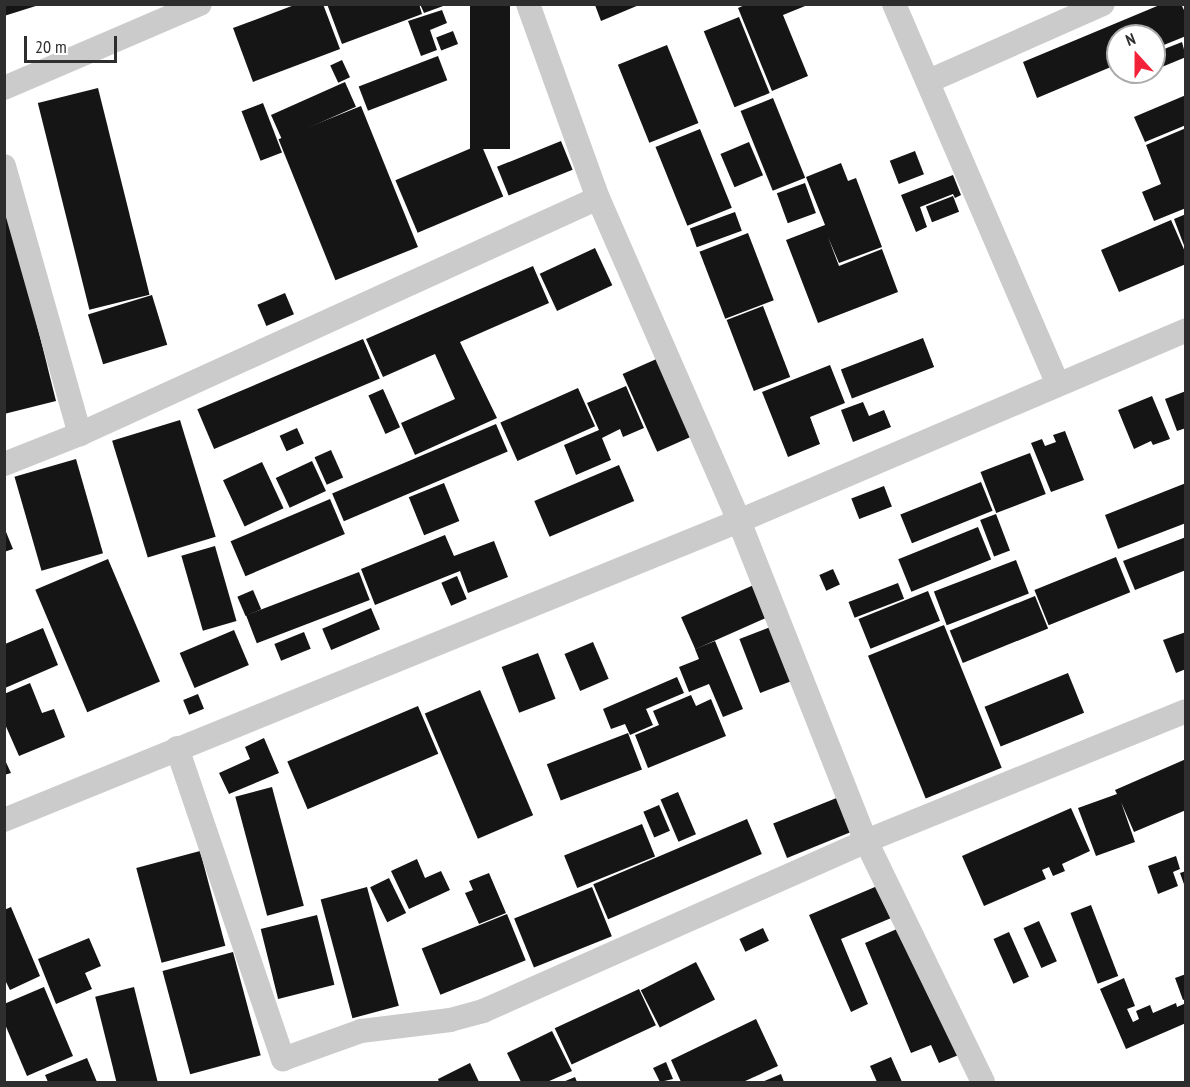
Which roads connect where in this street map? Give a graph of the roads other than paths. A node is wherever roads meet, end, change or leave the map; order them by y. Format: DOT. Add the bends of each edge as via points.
graph roads {
  1 [pos="200,4"];
  2 [pos="528,4"];
  3 [pos="894,4"];
  4 [pos="1103,4"];
  5 [pos="929,81"];
  6 [pos="4,88"];
  7 [pos="4,166"];
  8 [pos="598,198"];
  9 [pos="1185,330"];
  10 [pos="1057,383"];
  11 [pos="80,434"];
  12 [pos="4,464"];
  13 [pos="739,521"];
  14 [pos="1185,711"];
  15 [pos="177,748"];
  16 [pos="4,820"];
  17 [pos="866,841"];
  18 [pos="983,1083"];
  1 -- 6 [label="street"];
  2 -- 8 [label="street"];
  3 -- 5 [label="street"];
  4 -- 5 [label="street"];
  5 -- 10 [label="street"];
  7 -- 11 [label="street"];
  8 -- 11 [label="street"];
  8 -- 13 [label="street"];
  9 -- 10 [label="street"];
  10 -- 13 [label="street"];
  11 -- 12 [label="street"];
  13 -- 15 [label="street"];
  13 -- 17 [label="street"];
  14 -- 17 [label="street"];
  15 -- 16 [label="street"];
  15 -- 17 [label="street" via="283,1059 361,1030 450,1020 483,1011"];
  17 -- 18 [label="street"];
}
